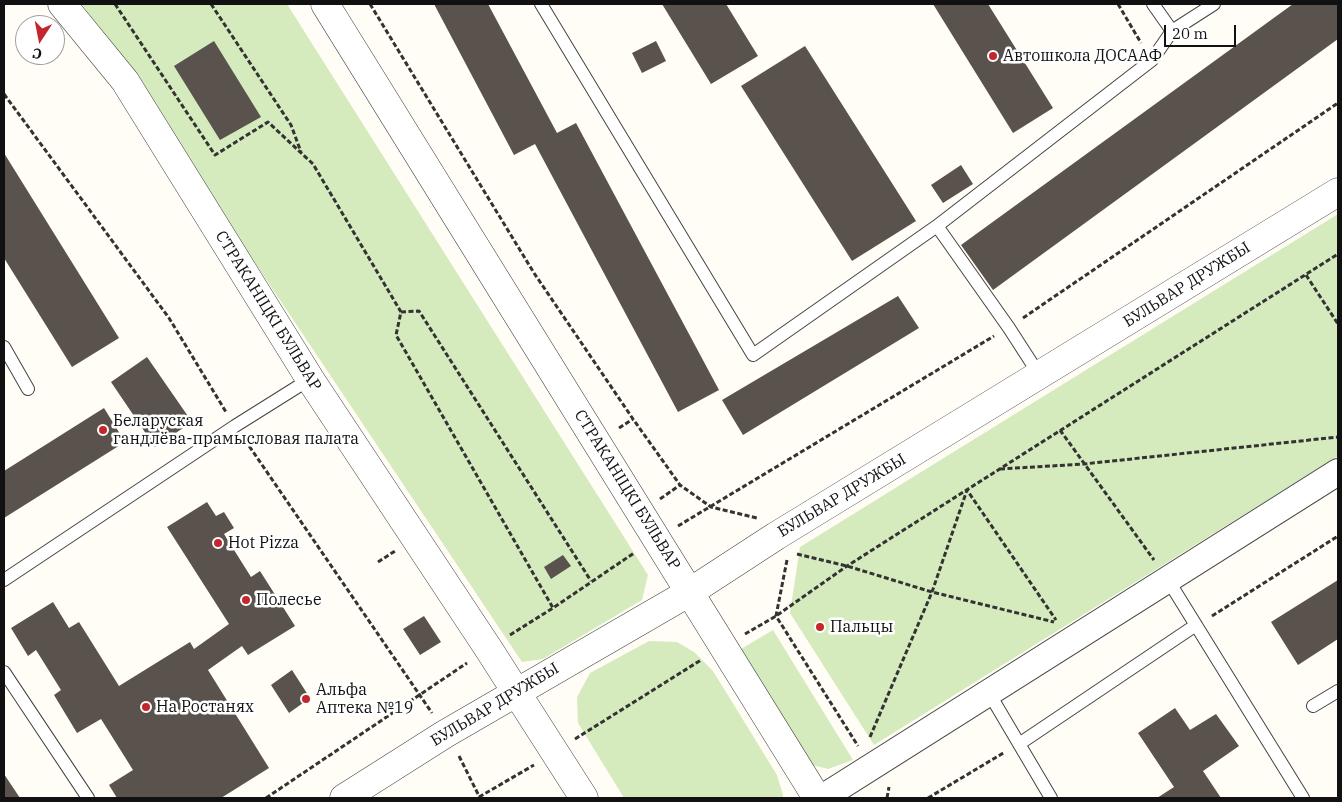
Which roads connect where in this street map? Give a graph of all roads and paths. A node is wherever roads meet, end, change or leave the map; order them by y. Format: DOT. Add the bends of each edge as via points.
graph roads {
  1 [pos="62,4"];
  2 [pos="115,4"];
  3 [pos="210,4"];
  4 [pos="325,4"];
  5 [pos="370,4"];
  6 [pos="541,4"];
  7 [pos="1118,4"];
  8 [pos="1153,4"];
  9 [pos="1214,4"];
  10 [pos="1172,31"];
  11 [pos="1152,60"];
  12 [pos="4,94"];
  13 [pos="1338,104"];
  14 [pos="302,154"];
  15 [pos="1338,192"];
  16 [pos="937,226"];
  17 [pos="1338,254"];
  18 [pos="1306,275"];
  19 [pos="401,312"];
  20 [pos="1338,324"];
  21 [pos="1009,328"];
  22 [pos="4,347"];
  23 [pos="1040,376"];
  24 [pos="310,379"];
  25 [pos="28,389"];
  26 [pos="633,419"];
  27 [pos="235,426"];
  28 [pos="1060,430"];
  29 [pos="614,432"];
  30 [pos="1338,436"];
  31 [pos="1084,464"];
  32 [pos="999,469"];
  33 [pos="1338,472"];
  34 [pos="680,485"];
  35 [pos="967,490"];
  36 [pos="655,502"];
  37 [pos="711,506"];
  38 [pos="776,536"];
  39 [pos="1338,536"];
  40 [pos="656,538"];
  41 [pos="847,566"];
  42 [pos="4,580"];
  43 [pos="1168,580"];
  44 [pos="591,581"];
  45 [pos="690,592"];
  46 [pos="932,592"];
  47 [pos="553,608"];
  48 [pos="776,616"];
  49 [pos="1196,625"];
  50 [pos="723,646"];
  51 [pos="488,648"];
  52 [pos="4,672"];
  53 [pos="1338,691"];
  54 [pos="516,692"];
  55 [pos="989,693"];
  56 [pos="420,695"];
  57 [pos="1314,706"];
  58 [pos="445,734"];
  59 [pos="1019,744"];
  60 [pos="554,752"];
  61 [pos="866,761"];
  62 [pos="88,798"];
  63 [pos="266,798"];
  64 [pos="344,798"];
  65 [pos="480,798"];
  66 [pos="584,798"];
  67 [pos="817,798"];
  68 [pos="822,798"];
  69 [pos="928,798"];
  70 [pos="1051,798"];
  71 [pos="1303,798"];
  1 -- 24 [label="street, СТРАКАНІЦКІ БУЛЬВАР" via="125,81"];
  2 -- 14 [label="path" via="216,155 268,122"];
  3 -- 14 [label="path" via="291,125"];
  4 -- 40 [label="street, СТРАКАНІЦКІ БУЛЬВАР"];
  5 -- 26 [label="path" via="534,273"];
  6 -- 16 [label="lane" via="753,355"];
  7 -- 11 [label="path"];
  8 -- 10 [label="lane"];
  9 -- 10 [label="lane"];
  10 -- 11 [label="lane"];
  11 -- 16 [label="lane"];
  12 -- 27 [label="path" via="169,318"];
  13 -- 21 [label="path"];
  14 -- 19 [label="path" via="313,164"];
  15 -- 23 [label="street, БУЛЬВАР ДРУЖБЫ"];
  16 -- 21 [label="lane"];
  17 -- 18 [label="path"];
  18 -- 20 [label="path"];
  18 -- 28 [label="path"];
  19 -- 44 [label="path" via="418,310"];
  19 -- 47 [label="path" via="396,335"];
  21 -- 23 [label="lane"];
  21 -- 37 [label="path"];
  22 -- 25 [label="lane"];
  23 -- 38 [label="street, БУЛЬВАР ДРУЖБЫ"];
  24 -- 27 [label="lane"];
  24 -- 51 [label="street, СТРАКАНІЦКІ БУЛЬВАР"];
  26 -- 29 [label="path"];
  26 -- 34 [label="path"];
  27 -- 42 [label="lane"];
  27 -- 56 [label="path"];
  28 -- 31 [label="path"];
  28 -- 32 [label="path"];
  30 -- 31 [label="path"];
  31 -- 32 [label="path"];
  31 -- 43 [label="path"];
  32 -- 35 [label="path"];
  33 -- 43 [label="street"];
  34 -- 36 [label="path"];
  34 -- 37 [label="path"];
  35 -- 41 [label="path"];
  35 -- 46 [label="path"];
  35 -- 46 [label="path" via="1058,623"];
  37 -- 38 [label="path" via="766,520"];
  37 -- 40 [label="path"];
  38 -- 45 [label="street, БУЛЬВАР ДРУЖБЫ"];
  39 -- 49 [label="path"];
  40 -- 44 [label="path"];
  40 -- 45 [label="street, СТРАКАНІЦКІ БУЛЬВАР"];
  41 -- 46 [label="path"];
  41 -- 48 [label="path"];
  41 -- 48 [label="path" via="789,553"];
  43 -- 49 [label="lane"];
  43 -- 55 [label="street"];
  44 -- 47 [label="path"];
  45 -- 50 [label="street, СТРАКАНІЦКІ БУЛЬВАР"];
  45 -- 54 [label="street, БУЛЬВАР ДРУЖБЫ"];
  46 -- 61 [label="path"];
  47 -- 51 [label="path"];
  48 -- 50 [label="path"];
  48 -- 61 [label="path"];
  49 -- 59 [label="lane"];
  49 -- 71 [label="lane"];
  50 -- 60 [label="path"];
  50 -- 67 [label="street, СТРАКАНІЦКІ БУЛЬВАР"];
  51 -- 54 [label="street, СТРАКАНІЦКІ БУЛЬВАР"];
  51 -- 56 [label="path"];
  52 -- 62 [label="lane"];
  53 -- 57 [label="lane"];
  54 -- 58 [label="street, БУЛЬВАР ДРУЖБЫ"];
  54 -- 60 [label="street, СТРАКАНІЦКІ БУЛЬВАР"];
  55 -- 59 [label="lane"];
  55 -- 61 [label="street"];
  56 -- 58 [label="path"];
  56 -- 63 [label="path"];
  58 -- 64 [label="street, БУЛЬВАР ДРУЖБЫ"];
  58 -- 65 [label="path"];
  59 -- 69 [label="path"];
  59 -- 70 [label="lane"];
  60 -- 65 [label="path"];
  60 -- 66 [label="street, СТРАКАНІЦКІ БУЛЬВАР"];
  61 -- 68 [label="street"];
}
